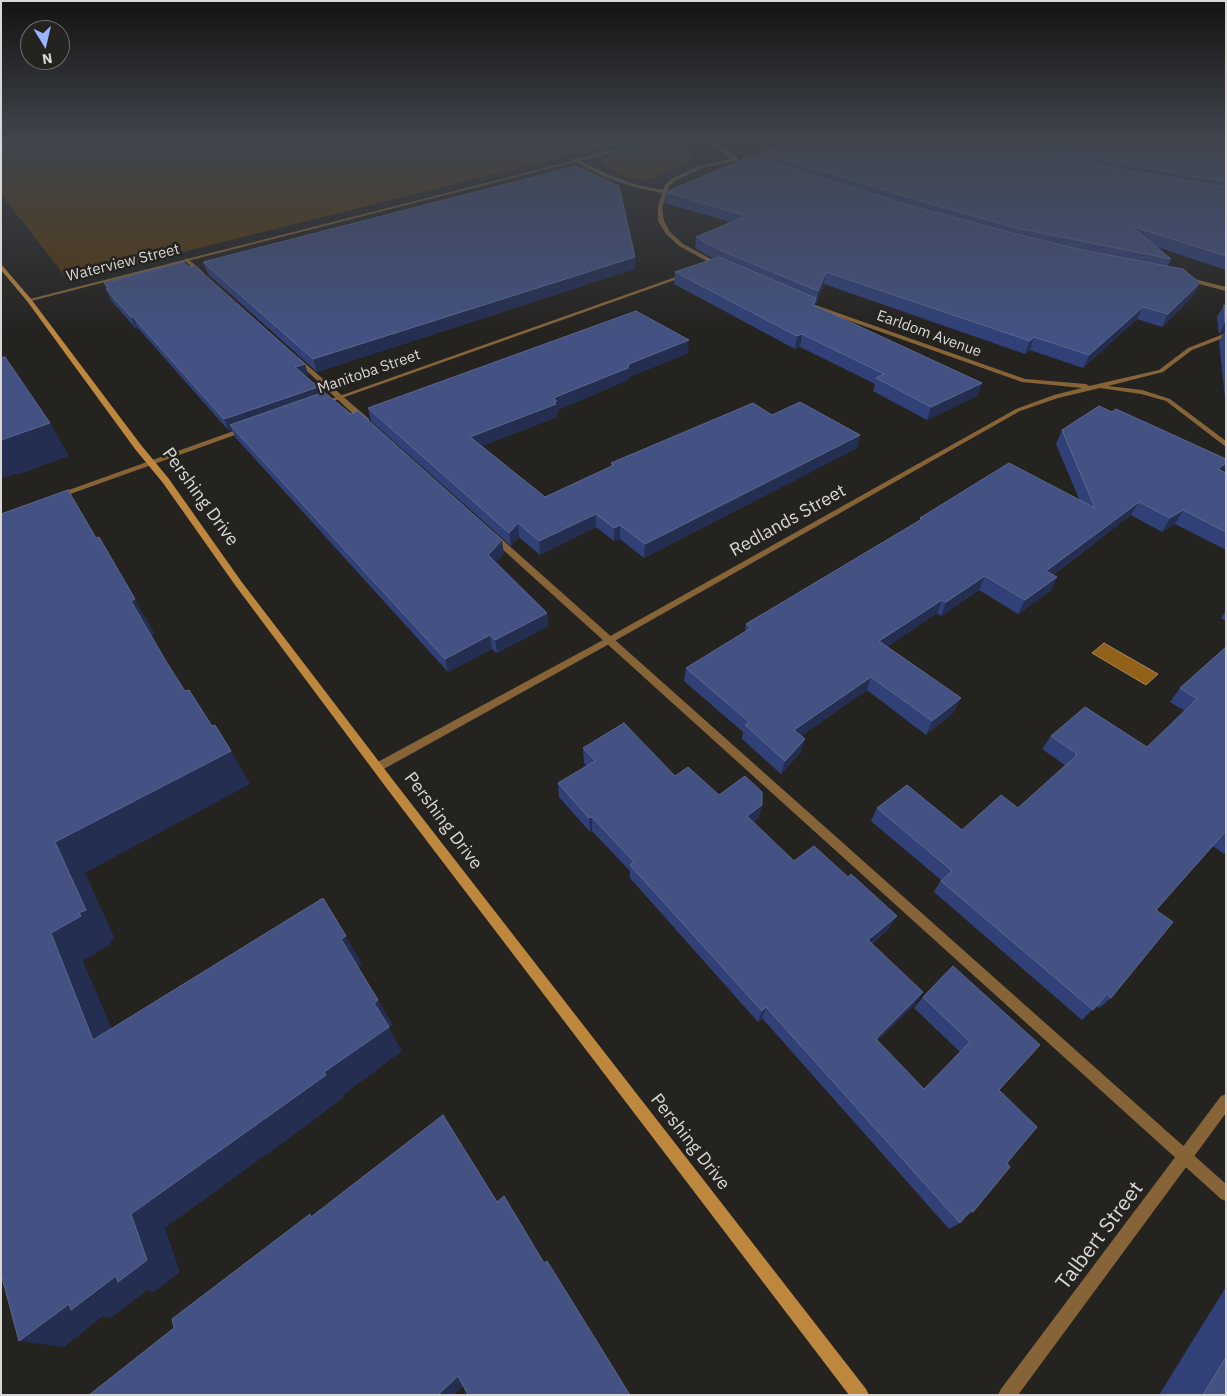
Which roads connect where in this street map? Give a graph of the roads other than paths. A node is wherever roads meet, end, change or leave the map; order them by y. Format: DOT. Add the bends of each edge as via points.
graph roads {
  1 [pos="399,205"];
  2 [pos="660,205"];
  3 [pos="187,260"];
  4 [pos="718,264"];
  5 [pos="1,266"];
  6 [pos="709,268"];
  7 [pos="726,268"];
  8 [pos="694,273"];
  9 [pos="1183,278"];
  10 [pos="208,279"];
  11 [pos="1226,289"];
  12 [pos="29,300"];
  13 [pos="804,303"];
  14 [pos="1226,335"];
  15 [pos="286,349"];
  16 [pos="1097,386"];
  17 [pos="340,397"];
  18 [pos="313,406"];
  19 [pos="250,428"];
  20 [pos="374,429"];
  21 [pos="1226,445"];
  22 [pos="151,462"];
  23 [pos="47,498"];
  24 [pos="485,529"];
  25 [pos="608,641"];
  26 [pos="378,767"];
  27 [pos="1226,1101"];
  28 [pos="1185,1157"];
  29 [pos="1226,1194"];
  30 [pos="860,1395"];
  31 [pos="1007,1395"];
  1 -- 3 [label="street, Waterview Street"];
  2 -- 4 [label="street" via="661,221 668,233 681,245"];
  3 -- 10 [label="street"];
  3 -- 12 [label="street, Waterview Street"];
  4 -- 6 [label="street"];
  4 -- 7 [label="street"];
  5 -- 12 [label="main road, Pershing Drive"];
  8 -- 17 [label="street, Manitoba Street"];
  9 -- 11 [label="street"];
  12 -- 22 [label="main road, Pershing Drive"];
  13 -- 16 [label="street, Earldom Avenue" via="1024,381"];
  14 -- 16 [label="street, Redlands Street" via="1190,349 1161,371"];
  15 -- 17 [label="street"];
  16 -- 21 [label="street, Earldom Avenue" via="1142,392 1168,400"];
  16 -- 25 [label="street, Redlands Street" via="1018,410"];
  17 -- 18 [label="street, Manitoba Street"];
  17 -- 20 [label="street"];
  19 -- 22 [label="street"];
  22 -- 23 [label="street"];
  22 -- 26 [label="main road, Pershing Drive"];
  24 -- 25 [label="street"];
  25 -- 26 [label="street, Redlands Street"];
  25 -- 28 [label="street"];
  26 -- 30 [label="main road, Pershing Drive"];
  27 -- 28 [label="street, Talbert Street"];
  28 -- 29 [label="street"];
  28 -- 31 [label="street, Talbert Street"];
}
